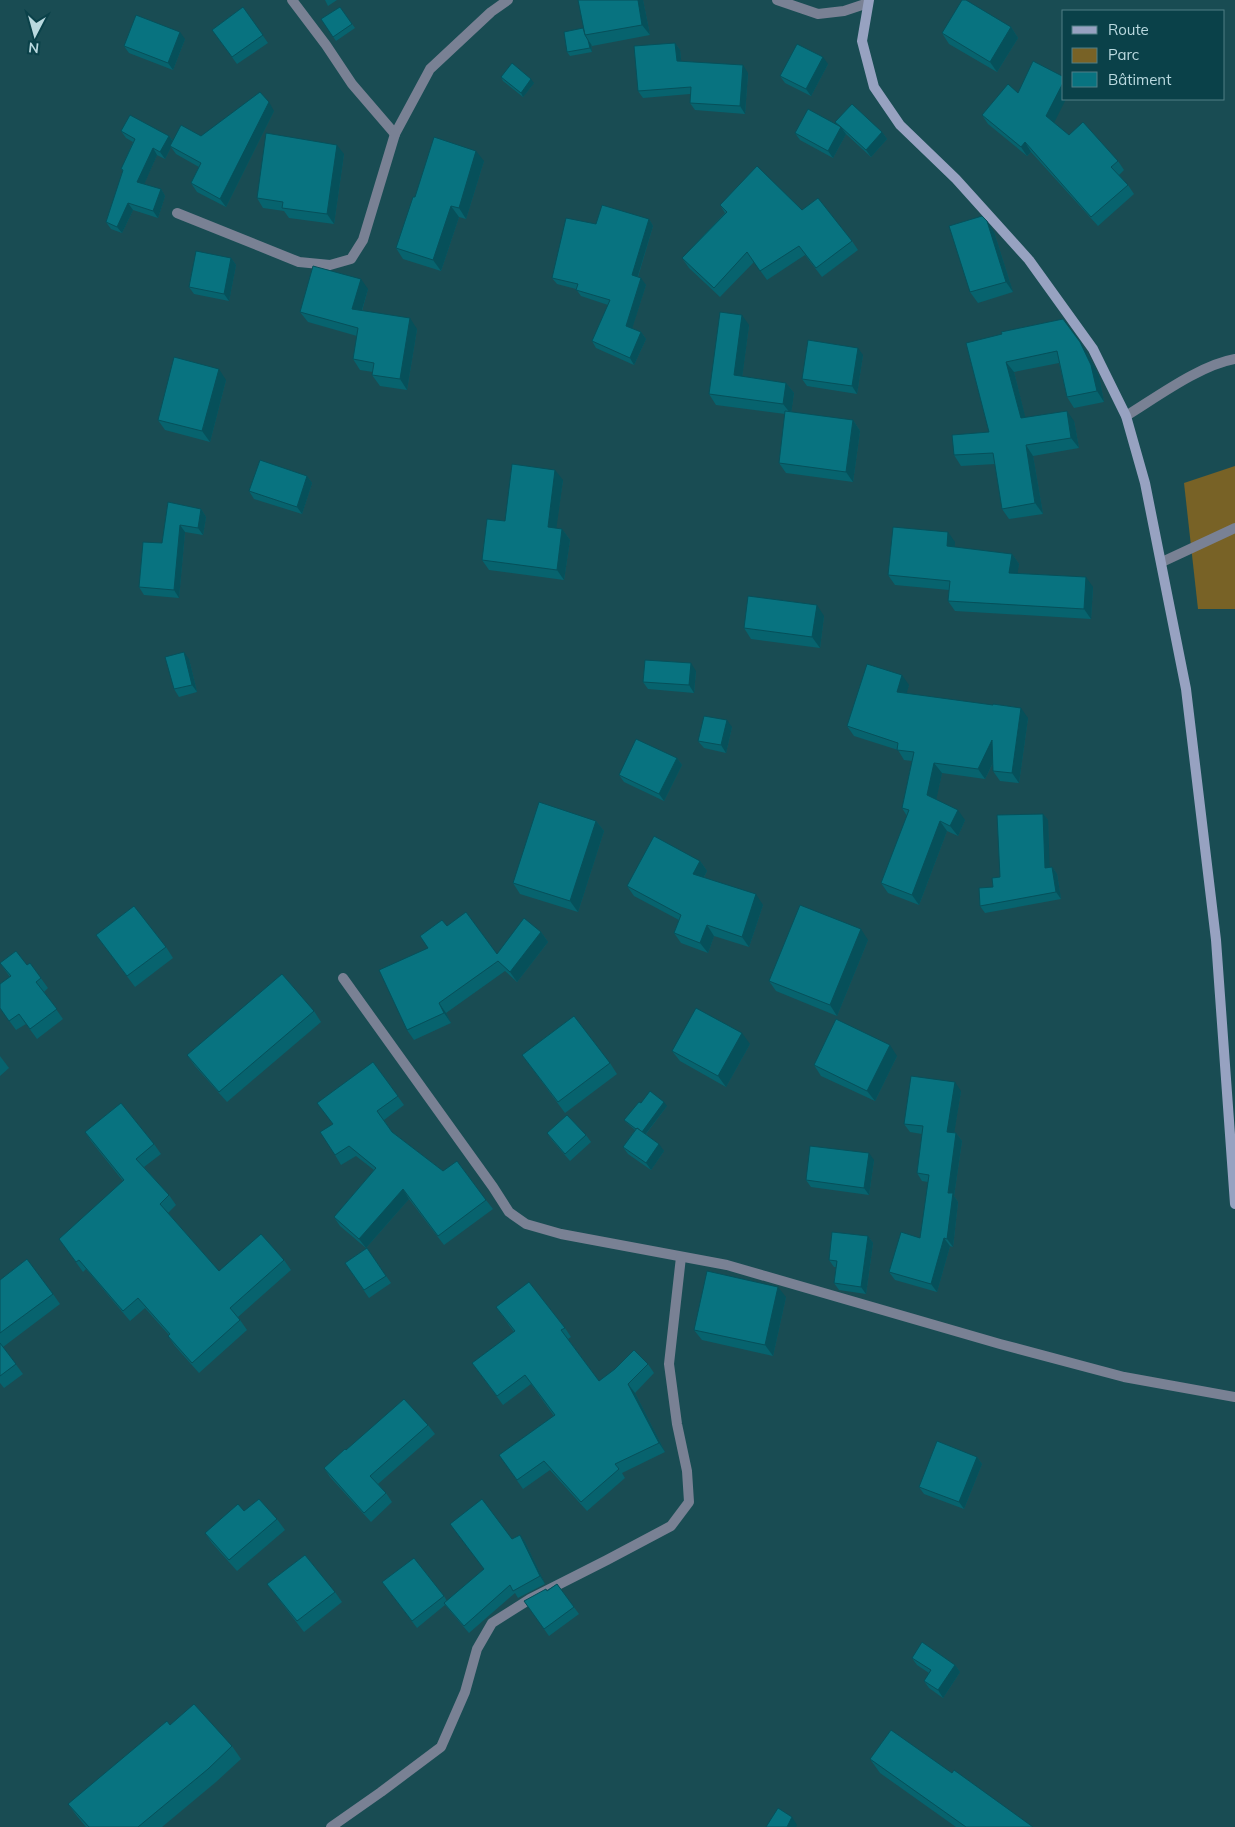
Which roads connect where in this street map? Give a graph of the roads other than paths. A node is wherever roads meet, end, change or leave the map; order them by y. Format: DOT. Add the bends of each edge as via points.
graph roads {
  1 [pos="292,0"];
  2 [pos="508,0"];
  3 [pos="777,0"];
  4 [pos="868,2"];
  5 [pos="395,134"];
  6 [pos="177,213"];
  7 [pos="1235,359"];
  8 [pos="1126,416"];
  9 [pos="1235,528"];
  10 [pos="1162,562"];
  11 [pos="343,978"];
  12 [pos="1235,1204"];
  13 [pos="681,1257"];
  14 [pos="1235,1397"];
  15 [pos="331,1827"];
  1 -- 5 [label="street" via="352,84"];
  2 -- 5 [label="street" via="430,69"];
  3 -- 4 [label="street" via="818,14 844,11"];
  4 -- 8 [label="street" via="862,41 874,87 900,126 956,179 1029,260 1093,349"];
  5 -- 6 [label="street" via="363,240 351,259 330,265 299,262"];
  7 -- 8 [label="street" via="1194,374"];
  8 -- 10 [label="street"];
  9 -- 10 [label="street"];
  10 -- 12 [label="street" via="1186,689 1216,940"];
  11 -- 13 [label="street" via="508,1212 526,1224 561,1234"];
  13 -- 14 [label="street" via="727,1265 1124,1377"];
  13 -- 15 [label="street" via="669,1364 689,1502 671,1526 530,1599 492,1623 477,1649 465,1692 441,1747"];
}
